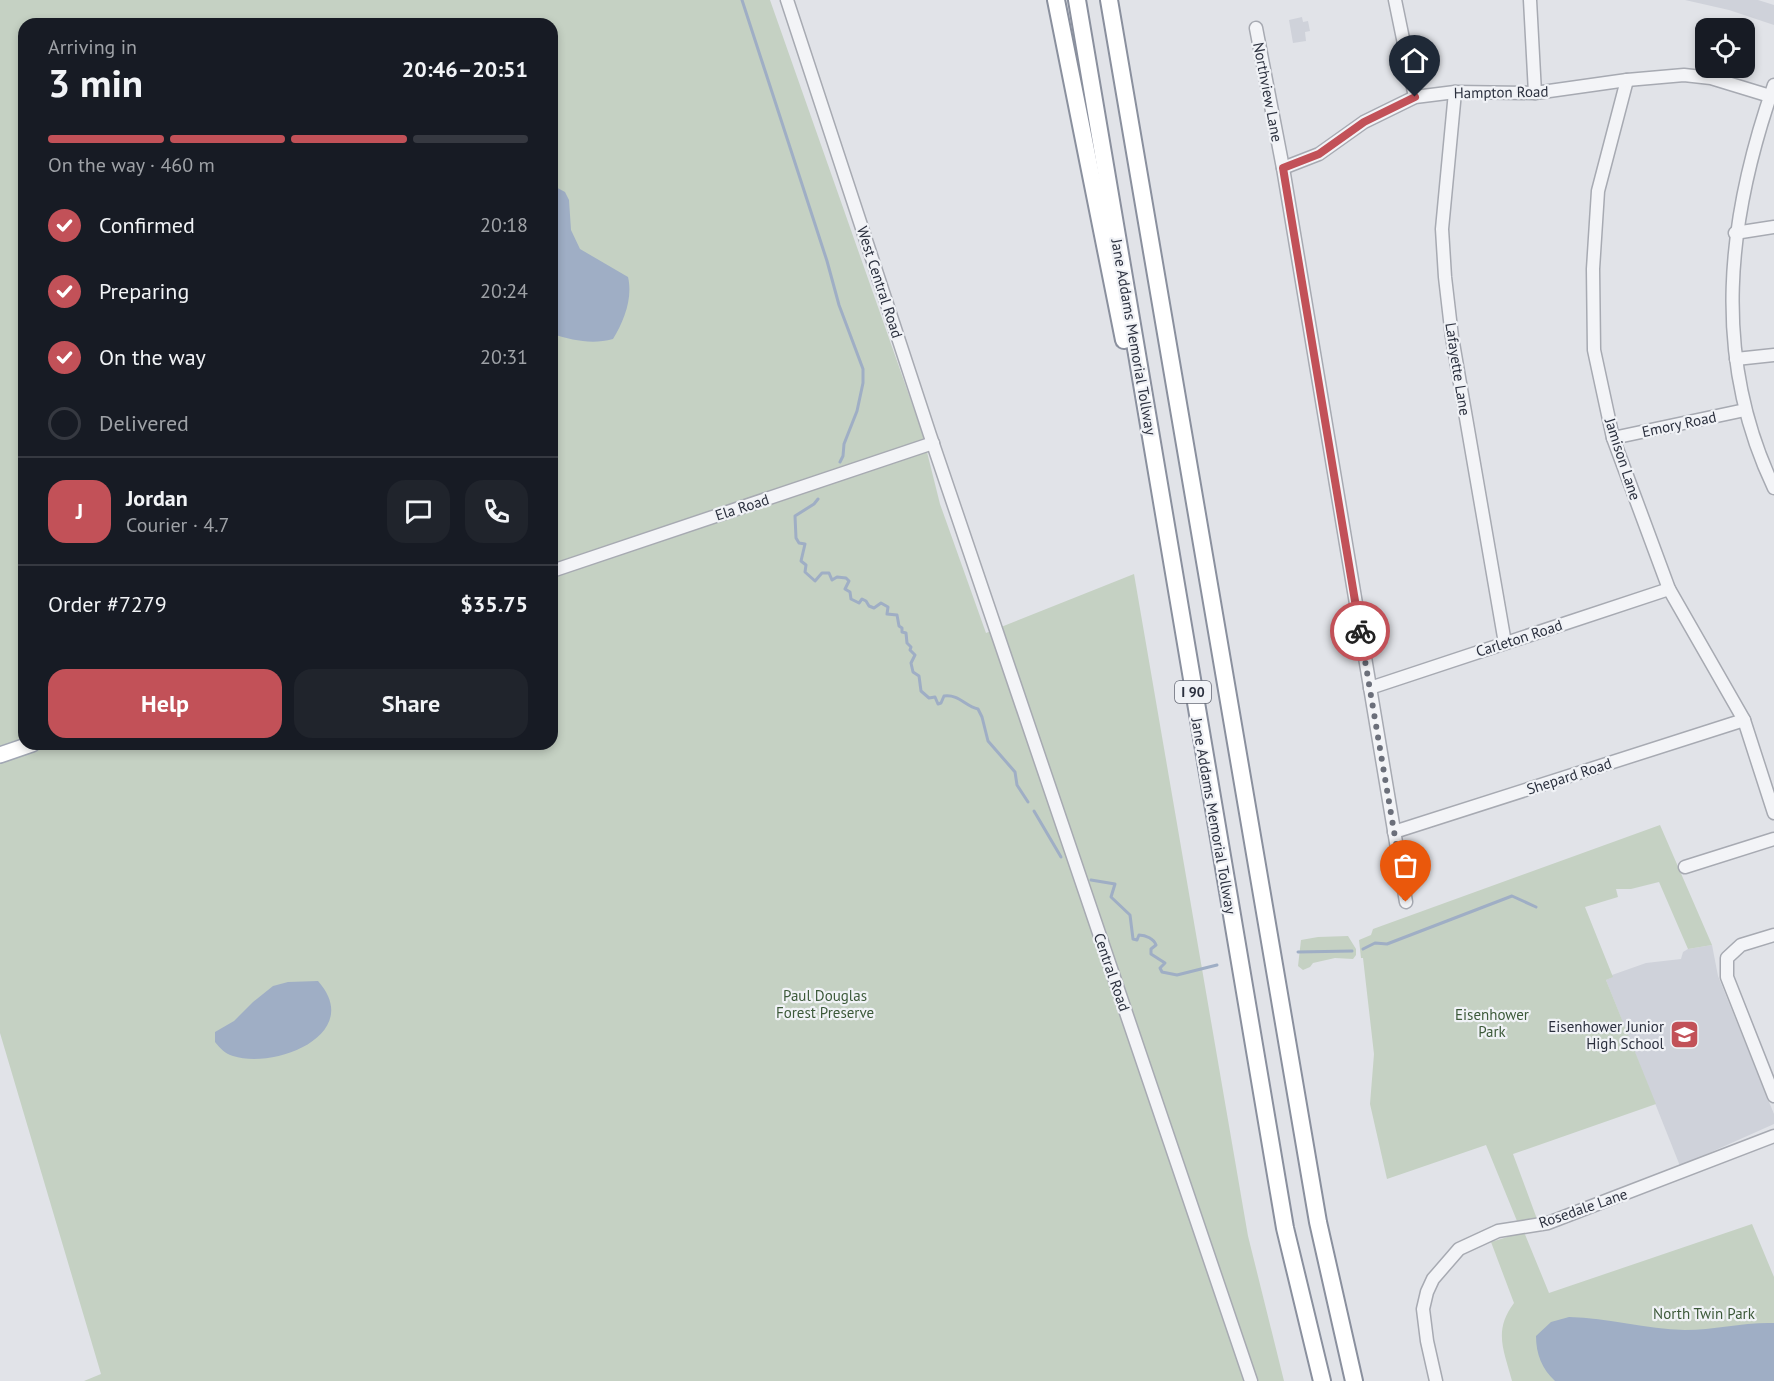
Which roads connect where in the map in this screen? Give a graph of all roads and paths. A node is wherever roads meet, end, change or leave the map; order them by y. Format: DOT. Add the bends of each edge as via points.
graph roads {
  1 [pos="787,0"];
  2 [pos="1056,0"];
  3 [pos="1077,0"];
  4 [pos="1109,0"];
  5 [pos="1395,0"];
  6 [pos="1530,0"];
  7 [pos="1256,28"];
  8 [pos="1627,80"];
  9 [pos="1772,90"];
  10 [pos="1455,92"];
  11 [pos="1535,93"];
  12 [pos="1415,97"];
  13 [pos="1283,168"];
  14 [pos="1774,227"];
  15 [pos="1735,233"];
  16 [pos="1774,355"];
  17 [pos="1736,359"];
  18 [pos="1745,410"];
  19 [pos="1613,438"];
  20 [pos="933,443"];
  21 [pos="1774,488"];
  22 [pos="1163,511"];
  23 [pos="973,564"];
  24 [pos="558,568"];
  25 [pos="1669,589"];
  26 [pos="1505,642"];
  27 [pos="1370,688"];
  28 [pos="1744,720"];
  29 [pos="18,749"];
  30 [pos="0,755"];
  31 [pos="1774,813"];
  32 [pos="1394,832"];
  33 [pos="1774,839"];
  34 [pos="1685,867"];
  35 [pos="1406,902"];
  36 [pos="1774,935"];
  37 [pos="1774,1096"];
  38 [pos="1774,1136"];
  39 [pos="1251,1381"];
  40 [pos="1322,1381"];
  41 [pos="1354,1381"];
  42 [pos="1436,1381"];
  1 -- 20 [label="street, West Central Road"];
  2 -- 22 [label="highway" via="1106,258"];
  3 -- 22 [label="highway, Jane Addams Memorial Tollway / I 90"];
  4 -- 41 [label="highway, I 90" via="1318,1222"];
  5 -- 12 [label="street"];
  6 -- 11 [label="street"];
  7 -- 13 [label="street, Northview Lane"];
  8 -- 9 [label="street, Hampton Road" via="1684,75"];
  8 -- 11 [label="street, Hampton Road"];
  8 -- 19 [label="street, Jamison Lane" via="1598,191 1593,269 1594,350"];
  9 -- 15 [label="street"];
  10 -- 11 [label="street, Hampton Road"];
  10 -- 12 [label="street, Hampton Road"];
  10 -- 26 [label="street, Lafayette Lane" via="1442,229 1444,278"];
  12 -- 13 [label="street, Hampton Road" via="1364,122 1319,154"];
  13 -- 27 [label="street, Northview Lane"];
  14 -- 15 [label="street"];
  15 -- 17 [label="street" via="1732,315"];
  16 -- 17 [label="street"];
  17 -- 18 [label="street"];
  18 -- 19 [label="street, Emory Road"];
  18 -- 21 [label="street"];
  19 -- 25 [label="street, Jamison Lane"];
  20 -- 23 [label="street, West Central Road"];
  20 -- 24 [label="street, Ela Road"];
  22 -- 40 [label="highway, Jane Addams Memorial Tollway / I 90" via="1284,1228"];
  23 -- 39 [label="street, Central Road"];
  25 -- 26 [label="street, Carleton Road"];
  25 -- 28 [label="street, Jamison Lane"];
  26 -- 27 [label="street, Carleton Road"];
  27 -- 32 [label="street, Northview Lane"];
  28 -- 31 [label="street, Jamison Lane"];
  28 -- 32 [label="street, Shepard Road"];
  29 -- 30 [label="main road"];
  32 -- 35 [label="street, Northview Lane"];
  33 -- 34 [label="street"];
  36 -- 37 [label="street" via="1741,945 1727,958 1727,977"];
  38 -- 42 [label="street, Rosedale Lane" via="1548,1223 1498,1231 1459,1249 1433,1279 1424,1309"];
}
